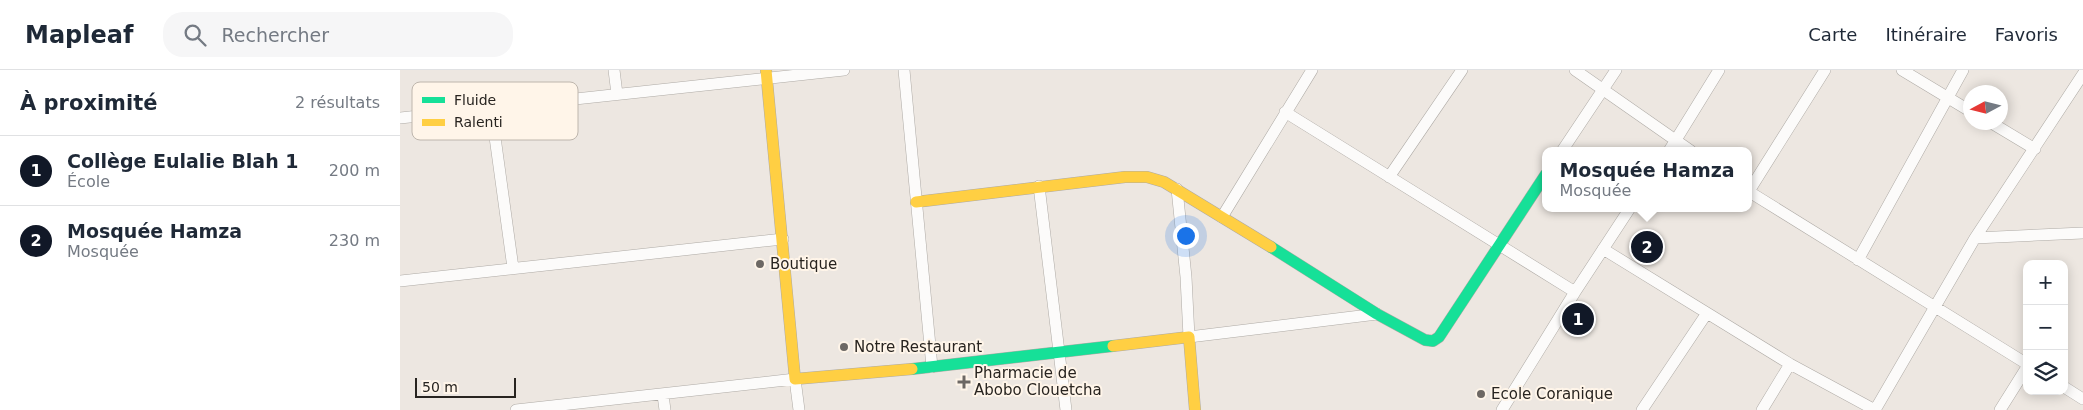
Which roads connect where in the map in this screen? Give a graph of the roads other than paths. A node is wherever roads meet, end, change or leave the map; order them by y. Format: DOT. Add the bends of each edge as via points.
graph roads {
  1 [pos="614,70"];
  2 [pos="844,70"];
  3 [pos="904,70"];
  4 [pos="1312,70"];
  5 [pos="1462,70"];
  6 [pos="1575,70"];
  7 [pos="1616,70"];
  8 [pos="1719,70"];
  9 [pos="1825,70"];
  10 [pos="1902,70"];
  11 [pos="1964,70"];
  12 [pos="766,74"];
  13 [pos="2083,74"];
  14 [pos="1603,90"];
  15 [pos="617,94"];
  16 [pos="578,98"];
  17 [pos="1947,98"];
  18 [pos="1963,107"];
  19 [pos="1285,112"];
  20 [pos="2003,130"];
  21 [pos="495,140"];
  22 [pos="1676,140"];
  23 [pos="1565,147"];
  24 [pos="1672,147"];
  25 [pos="1686,147"];
  26 [pos="2035,149"];
  27 [pos="1389,177"];
  28 [pos="1542,180"];
  29 [pos="1039,186"];
  30 [pos="1752,186"];
  31 [pos="1177,188"];
  32 [pos="1752,193"];
  33 [pos="916,202"];
  34 [pos="1627,212"];
  35 [pos="1222,217"];
  36 [pos="2083,233"];
  37 [pos="1975,238"];
  38 [pos="783,239"];
  39 [pos="1498,244"];
  40 [pos="1603,249"];
  41 [pos="1858,260"];
  42 [pos="513,268"];
  43 [pos="400,281"];
  44 [pos="1575,292"];
  45 [pos="1936,306"];
  46 [pos="1707,313"];
  47 [pos="1377,314"];
  48 [pos="1189,337"];
  49 [pos="1060,351"];
  50 [pos="2023,362"];
  51 [pos="1790,364"];
  52 [pos="932,367"];
  53 [pos="2023,372"];
  54 [pos="795,379"];
  55 [pos="2068,390"];
  56 [pos="663,395"];
  57 [pos="2083,399"];
  58 [pos="516,410"];
  59 [pos="665,410"];
  60 [pos="799,410"];
  61 [pos="1066,410"];
  62 [pos="1195,410"];
  63 [pos="1502,410"];
  64 [pos="1642,410"];
  65 [pos="1762,410"];
  66 [pos="1875,410"];
  67 [pos="2000,410"];
  1 -- 15 [label="street"];
  2 -- 12 [label="street"];
  3 -- 33 [label="street"];
  4 -- 19 [label="street"];
  5 -- 27 [label="street"];
  6 -- 14 [label="street"];
  7 -- 14 [label="street"];
  8 -- 22 [label="street"];
  9 -- 30 [label="street"];
  10 -- 17 [label="street"];
  11 -- 17 [label="street"];
  12 -- 15 [label="street"];
  12 -- 38 [label="street"];
  13 -- 26 [label="street"];
  14 -- 22 [label="street"];
  14 -- 23 [label="street"];
  15 -- 16 [label="street"];
  17 -- 18 [label="street"];
  17 -- 41 [label="street"];
  19 -- 27 [label="street"];
  19 -- 35 [label="street"];
  20 -- 26 [label="street"];
  21 -- 42 [label="street"];
  22 -- 24 [label="street"];
  22 -- 25 [label="street"];
  26 -- 37 [label="street"];
  27 -- 39 [label="street"];
  28 -- 39 [label="street"];
  29 -- 31 [label="street" via="1147,176"];
  29 -- 33 [label="street"];
  29 -- 49 [label="street"];
  31 -- 35 [label="street"];
  31 -- 48 [label="street"];
  32 -- 41 [label="street"];
  33 -- 52 [label="street"];
  34 -- 40 [label="street"];
  35 -- 47 [label="street"];
  36 -- 37 [label="street"];
  37 -- 45 [label="street"];
  38 -- 42 [label="street"];
  38 -- 54 [label="street"];
  39 -- 44 [label="street"];
  39 -- 47 [label="street" via="1433,342"];
  40 -- 44 [label="street"];
  40 -- 46 [label="street"];
  41 -- 45 [label="street"];
  42 -- 43 [label="street"];
  44 -- 63 [label="street"];
  45 -- 50 [label="street"];
  45 -- 66 [label="street"];
  46 -- 51 [label="street"];
  46 -- 64 [label="street"];
  47 -- 48 [label="street"];
  48 -- 49 [label="street"];
  48 -- 62 [label="street"];
  49 -- 52 [label="street"];
  49 -- 61 [label="street"];
  51 -- 65 [label="street"];
  51 -- 66 [label="street"];
  52 -- 54 [label="street"];
  53 -- 67 [label="street"];
  54 -- 56 [label="street"];
  54 -- 60 [label="street"];
  55 -- 57 [label="street"];
  56 -- 58 [label="street"];
  56 -- 59 [label="street"];
}
